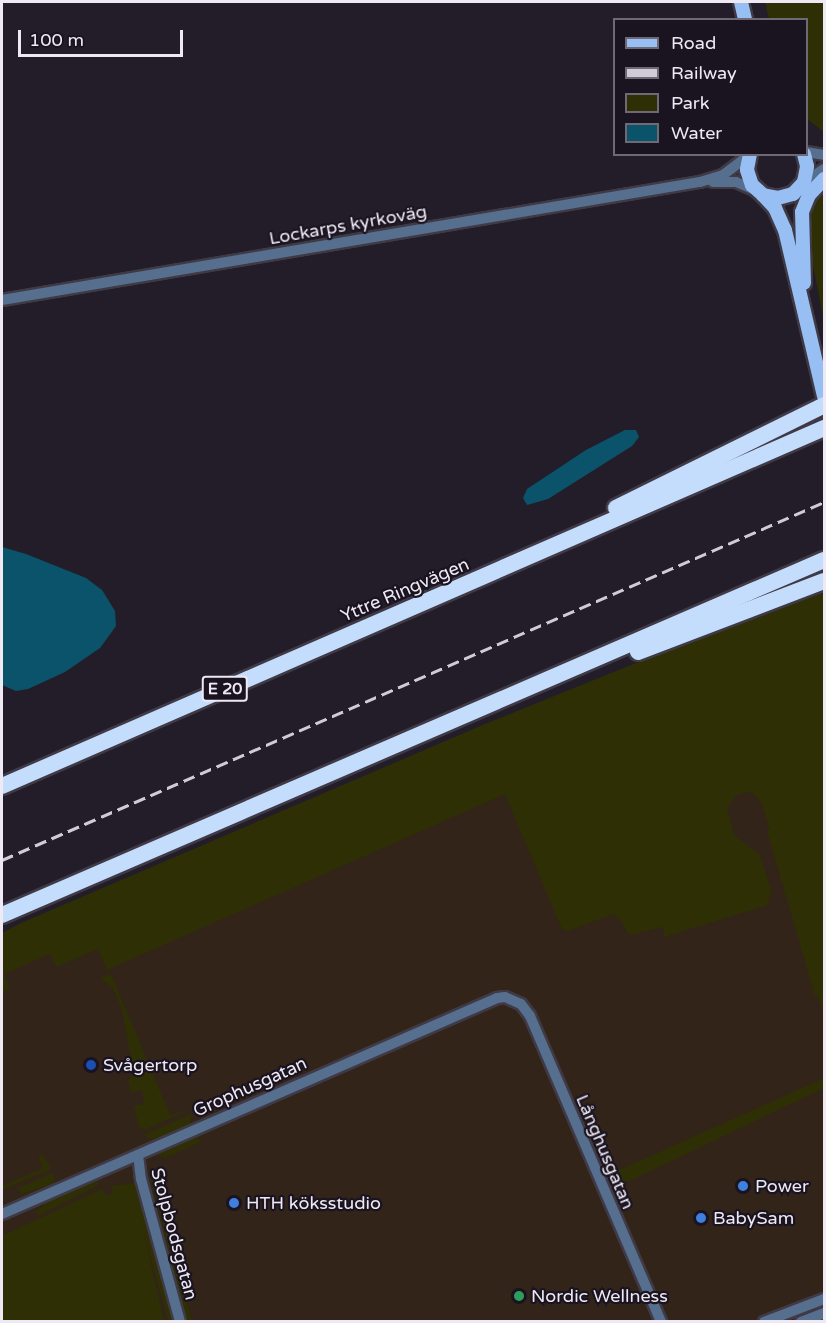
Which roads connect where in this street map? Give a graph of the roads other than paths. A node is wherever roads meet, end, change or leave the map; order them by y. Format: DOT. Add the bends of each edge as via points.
graph roads {
  1 [pos="741,2"];
  2 [pos="745,18"];
  3 [pos="808,153"];
  4 [pos="825,155"];
  5 [pos="747,156"];
  6 [pos="750,156"];
  7 [pos="805,156"];
  8 [pos="825,169"];
  9 [pos="825,179"];
  10 [pos="700,182"];
  11 [pos="801,185"];
  12 [pos="760,193"];
  13 [pos="804,291"];
  14 [pos="2,300"];
  15 [pos="805,306"];
  16 [pos="825,396"];
  17 [pos="825,405"];
  18 [pos="825,428"];
  19 [pos="818,563"];
  20 [pos="820,583"];
  21 [pos="449,592"];
  22 [pos="397,744"];
  23 [pos="2,786"];
  24 [pos="2,915"];
  25 [pos="514,999"];
  26 [pos="138,1155"];
  27 [pos="2,1214"];
  28 [pos="825,1299"];
  29 [pos="825,1313"];
  30 [pos="180,1322"];
  31 [pos="661,1322"];
  32 [pos="764,1322"];
  33 [pos="801,1322"];
  1 -- 2 [label="main road"];
  3 -- 4 [label="street"];
  5 -- 10 [label="street, Lockarps kyrkoväg" via="723,175"];
  6 -- 12 [label="main road" via="748,178"];
  7 -- 11 [label="main road" via="807,166"];
  8 -- 11 [label="street"];
  9 -- 13 [label="main road" via="809,195 802,212"];
  10 -- 12 [label="street, Lockarps kyrkoväg" via="736,182"];
  10 -- 14 [label="street, Lockarps kyrkoväg"];
  11 -- 12 [label="main road" via="778,198"];
  11 -- 13 [label="main road" via="794,205 794,224"];
  12 -- 15 [label="main road" via="780,218"];
  13 -- 15 [label="main road"];
  15 -- 16 [label="main road"];
  17 -- 21 [label="highway"];
  18 -- 21 [label="highway, Yttre Ringvägen / E 20"];
  19 -- 22 [label="highway"];
  20 -- 22 [label="highway"];
  21 -- 23 [label="highway, Yttre Ringvägen / E 20"];
  22 -- 24 [label="highway"];
  25 -- 26 [label="street, Grophusgatan" via="496,998"];
  25 -- 31 [label="street, Långhusgatan" via="530,1016"];
  26 -- 27 [label="street, Grophusgatan"];
  26 -- 30 [label="street, Stolpbodsgatan"];
  28 -- 32 [label="street"];
  29 -- 33 [label="street"];
}
